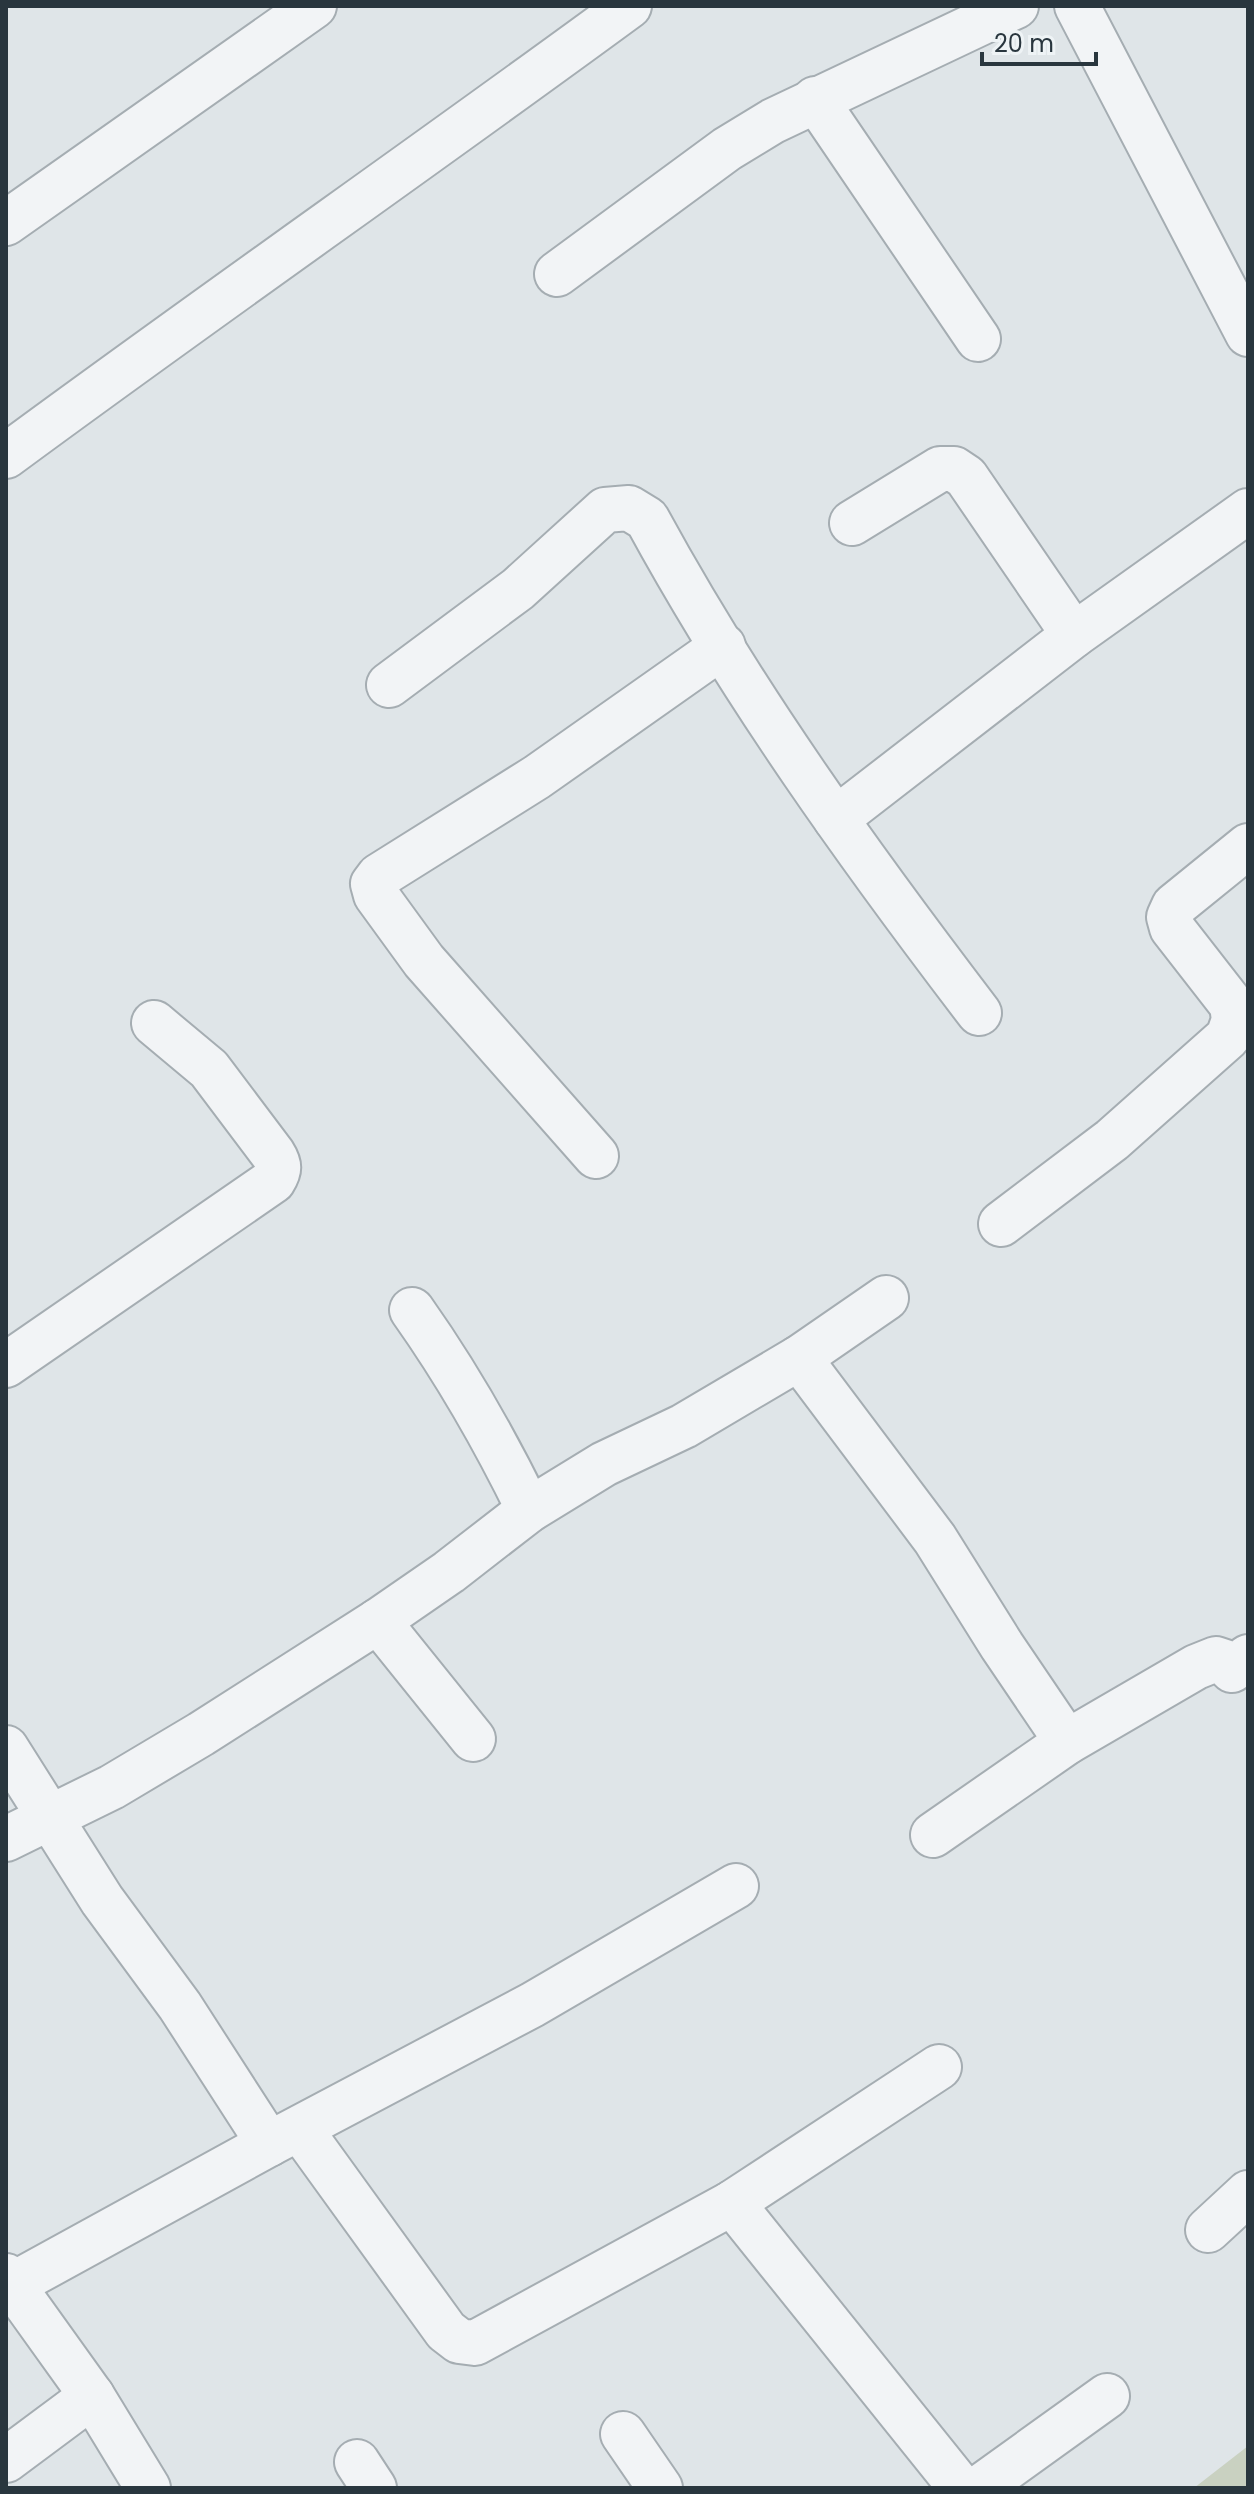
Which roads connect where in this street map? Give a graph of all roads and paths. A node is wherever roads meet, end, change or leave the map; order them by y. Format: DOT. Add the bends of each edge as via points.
graph roads {
  1 [pos="314,6"];
  2 [pos="629,6"];
  3 [pos="1016,6"];
  4 [pos="1077,6"];
  5 [pos="815,99"];
  6 [pos="6,223"];
  7 [pos="557,274"];
  8 [pos="1248,334"];
  9 [pos="978,339"];
  10 [pos="6,456"];
  11 [pos="1248,511"];
  12 [pos="852,523"];
  13 [pos="1074,635"];
  14 [pos="723,646"];
  15 [pos="389,685"];
  16 [pos="836,819"];
  17 [pos="1248,846"];
  18 [pos="979,1013"];
  19 [pos="154,1023"];
  20 [pos="596,1156"];
  21 [pos="1001,1224"];
  22 [pos="886,1298"];
  23 [pos="412,1310"];
  24 [pos="799,1358"];
  25 [pos="6,1365"];
  26 [pos="529,1510"];
  27 [pos="378,1621"];
  28 [pos="1243,1674"];
  29 [pos="473,1739"];
  30 [pos="1067,1742"];
  31 [pos="6,1748"];
  32 [pos="50,1818"];
  33 [pos="933,1835"];
  34 [pos="6,1839"];
  35 [pos="736,1886"];
  36 [pos="939,2067"];
  37 [pos="285,2136"];
  38 [pos="1248,2193"];
  39 [pos="732,2203"];
  40 [pos="1208,2230"];
  41 [pos="9,2281"];
  42 [pos="92,2396"];
  43 [pos="1107,2396"];
  44 [pos="623,2434"];
  45 [pos="6,2460"];
  46 [pos="148,2488"];
  47 [pos="660,2488"];
  48 [pos="961,2488"];
  49 [pos="979,2488"];
  1 -- 6 [label="street"];
  2 -- 10 [label="street"];
  3 -- 5 [label="street"];
  4 -- 8 [label="street"];
  5 -- 7 [label="street" via="727,149"];
  5 -- 9 [label="street"];
  11 -- 13 [label="street"];
  12 -- 13 [label="street" via="940,469 954,469 966,477"];
  13 -- 16 [label="street"];
  14 -- 15 [label="street" via="647,519 629,508 605,510 518,589"];
  14 -- 16 [label="street"];
  14 -- 20 [label="street" via="373,884 424,961"];
  16 -- 18 [label="street"];
  17 -- 21 [label="street" via="1174,906 1169,917 1232,1005 1228,1037 1112,1140"];
  19 -- 25 [label="street" via="209,1069 280,1171 273,1181"];
  22 -- 24 [label="street"];
  23 -- 26 [label="street" via="493,1436"];
  24 -- 26 [label="street"];
  24 -- 30 [label="street" via="935,1539"];
  26 -- 27 [label="street"];
  27 -- 29 [label="street"];
  27 -- 32 [label="street" via="125,1780"];
  28 -- 30 [label="street" via="1225,1662 1206,1661"];
  30 -- 33 [label="street"];
  31 -- 32 [label="street"];
  32 -- 34 [label="street"];
  32 -- 37 [label="street" via="180,2006"];
  35 -- 37 [label="street" via="532,2005"];
  36 -- 39 [label="street"];
  37 -- 39 [label="street" via="459,2341 475,2343"];
  37 -- 41 [label="street"];
  38 -- 40 [label="street"];
  39 -- 48 [label="street"];
  41 -- 42 [label="street"];
  42 -- 45 [label="street"];
  42 -- 46 [label="street"];
  43 -- 49 [label="street"];
  44 -- 47 [label="street"];
}
